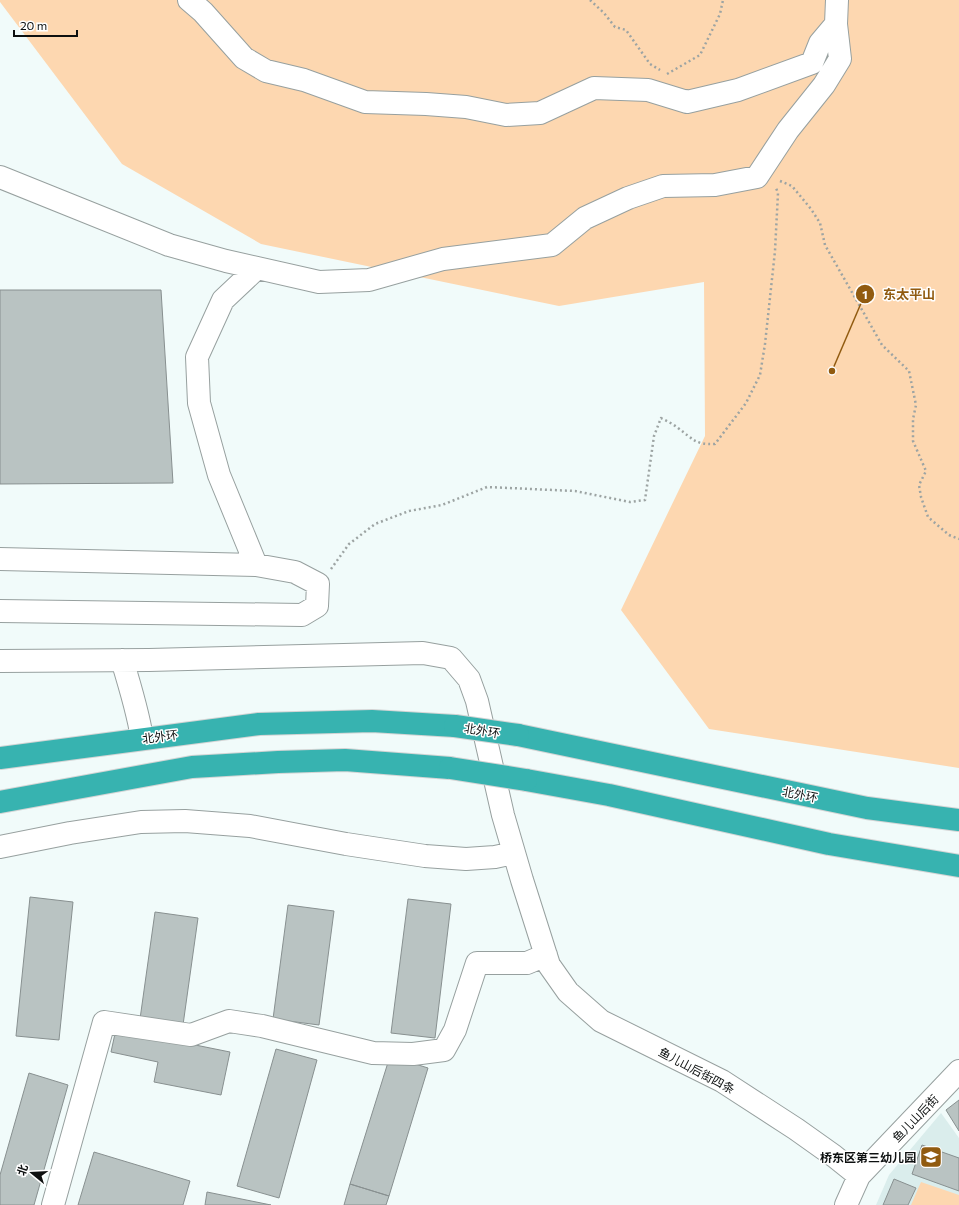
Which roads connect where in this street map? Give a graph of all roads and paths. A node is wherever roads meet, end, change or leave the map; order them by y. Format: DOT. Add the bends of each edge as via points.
graph roads {
  1 [pos="189,0"];
  2 [pos="590,0"];
  3 [pos="723,0"];
  4 [pos="837,0"];
  5 [pos="836,24"];
  6 [pos="668,74"];
  7 [pos="661,76"];
  8 [pos="0,177"];
  9 [pos="764,178"];
  10 [pos="257,268"];
  11 [pos="959,539"];
  12 [pos="0,559"];
  13 [pos="256,565"];
  14 [pos="318,589"];
  15 [pos="0,611"];
  16 [pos="122,660"];
  17 [pos="0,661"];
  18 [pos="142,738"];
  19 [pos="0,758"];
  20 [pos="0,802"];
  21 [pos="959,820"];
  22 [pos="0,847"];
  23 [pos="514,853"];
  24 [pos="959,866"];
  25 [pos="546,955"];
  26 [pos="959,1071"];
  27 [pos="859,1176"];
  28 [pos="53,1205"];
  29 [pos="846,1205"];
  1 -- 5 [label="street" via="244,58 266,71 304,80 365,102 466,107 506,115 540,113 594,88 648,90 687,102 738,90 812,63 820,43"];
  2 -- 6 [label="path" via="615,27 626,30 650,64"];
  3 -- 6 [label="path" via="720,14 700,55"];
  4 -- 5 [label="street"];
  5 -- 9 [label="street" via="840,59 824,85 788,130"];
  6 -- 7 [label="path"];
  8 -- 10 [label="street" via="169,245"];
  9 -- 10 [label="street" via="715,185 663,186 628,198 585,218 552,245 443,259 369,280 319,282"];
  9 -- 11 [label="path" via="792,186 811,209 820,222 825,245 882,345 909,371 916,405 913,441 926,471 919,485 921,497 928,516 949,535"];
  9 -- 14 [label="path" via="778,193 778,200 775,251 760,375 746,403 716,444 692,440 661,418 654,436 645,500 630,502 575,491 487,487 442,505 409,511 375,524 349,544"];
  10 -- 13 [label="street" via="223,300 198,356 199,403 219,475"];
  12 -- 13 [label="street"];
  13 -- 14 [label="street" via="295,572 318,584"];
  14 -- 15 [label="street" via="317,606 302,616"];
  16 -- 17 [label="street, 鱼儿山后街四条"];
  16 -- 18 [label="street"];
  16 -- 23 [label="street, 鱼儿山后街四条" via="423,653 451,658 469,679 478,701 502,815"];
  18 -- 19 [label="highway, 北外环"];
  18 -- 21 [label="highway, 北外环, bridge" via="259,724 372,721 456,726 518,735 867,808"];
  20 -- 24 [label="highway, bridge" via="192,767 345,760 450,768 526,780 609,795 829,844"];
  22 -- 23 [label="street" via="140,822 185,821 250,826 425,856 466,859"];
  23 -- 25 [label="street, 鱼儿山后街四条"];
  25 -- 27 [label="street, 鱼儿山后街四条" via="549,965 568,992 601,1021 722,1081 796,1128"];
  25 -- 28 [label="street" via="527,963 477,963 455,1030 444,1050 413,1054 373,1053 262,1026 229,1021 191,1035 104,1022"];
  26 -- 27 [label="street, 鱼儿山后街"];
  27 -- 29 [label="street, 鱼儿山后街"];
}
